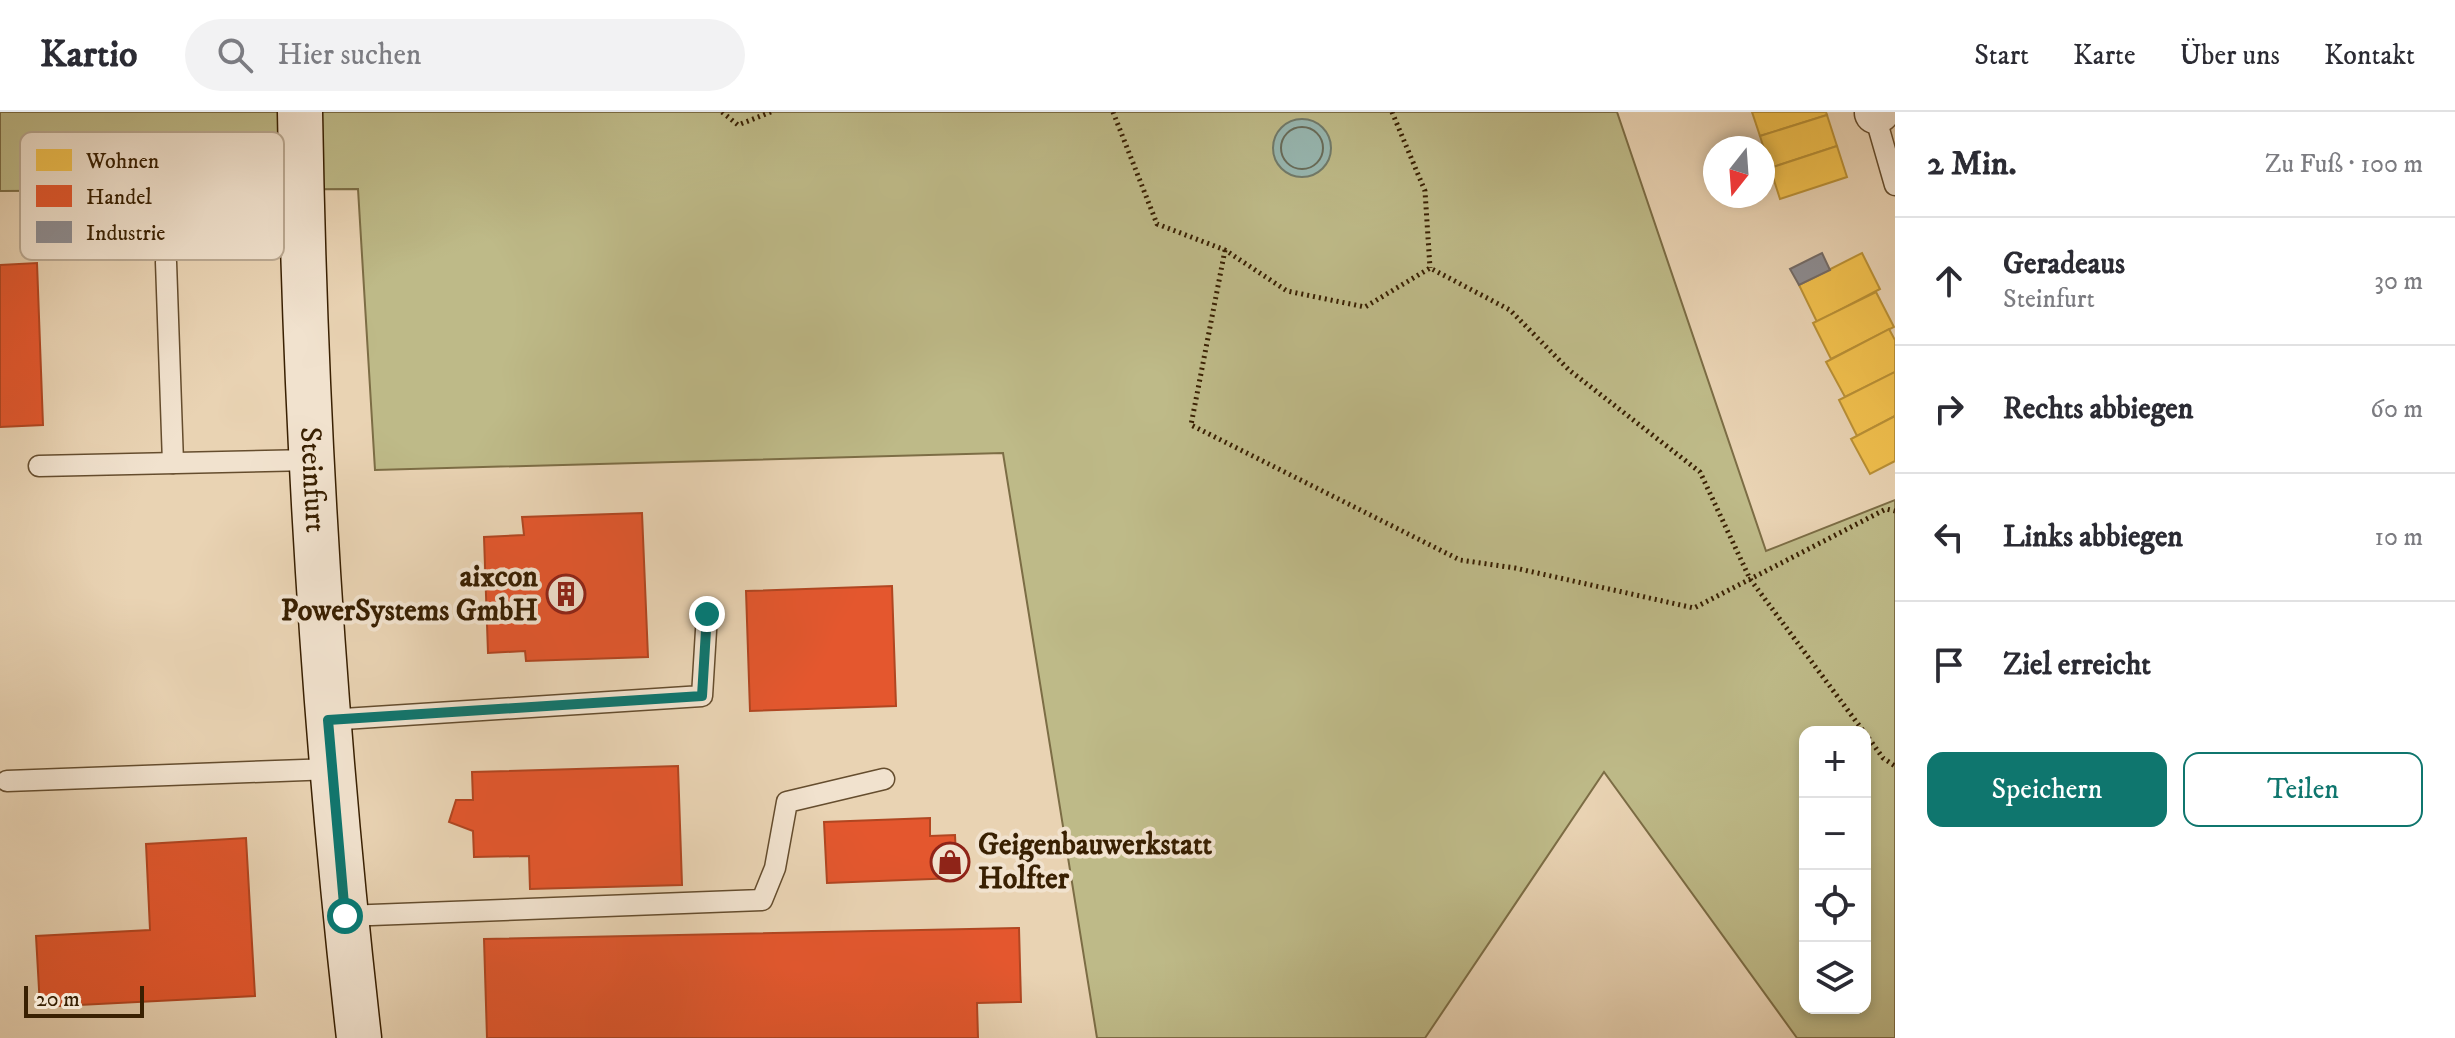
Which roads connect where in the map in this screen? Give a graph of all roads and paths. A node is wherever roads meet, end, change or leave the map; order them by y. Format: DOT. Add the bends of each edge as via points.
graph roads {
  1 [pos="300,112"];
  2 [pos="722,112"];
  3 [pos="771,112"];
  4 [pos="1113,112"];
  5 [pos="1392,112"];
  6 [pos="1876,112"];
  7 [pos="1895,185"];
  8 [pos="1225,250"];
  9 [pos="166,262"];
  10 [pos="1430,268"];
  11 [pos="311,460"];
  12 [pos="173,463"];
  13 [pos="39,466"];
  14 [pos="1895,511"];
  15 [pos="1750,579"];
  16 [pos="707,614"];
  17 [pos="328,720"];
  18 [pos="1859,726"];
  19 [pos="1871,742"];
  20 [pos="1895,766"];
  21 [pos="332,769"];
  22 [pos="884,779"];
  23 [pos="7,781"];
  24 [pos="345,916"];
  25 [pos="359,1038"];
  1 -- 11 [label="street, Steinfurt"];
  2 -- 3 [label="path" via="738,125"];
  4 -- 8 [label="path" via="1157,224"];
  5 -- 10 [label="path" via="1425,191"];
  6 -- 7 [label="lane"];
  8 -- 10 [label="path" via="1287,291 1365,307"];
  8 -- 15 [label="path" via="1191,425 1460,560 1694,608"];
  9 -- 12 [label="lane"];
  10 -- 15 [label="path" via="1510,310 1569,370 1700,472"];
  11 -- 12 [label="lane"];
  11 -- 17 [label="street, Steinfurt"];
  12 -- 13 [label="lane"];
  14 -- 15 [label="path" via="1886,509"];
  15 -- 18 [label="path"];
  16 -- 17 [label="lane" via="702,696"];
  17 -- 21 [label="street, Steinfurt"];
  19 -- 20 [label="path"];
  21 -- 23 [label="lane"];
  21 -- 24 [label="street, Steinfurt"];
  22 -- 24 [label="lane" via="787,802 775,868 762,900"];
  24 -- 25 [label="street, Steinfurt"];
}
